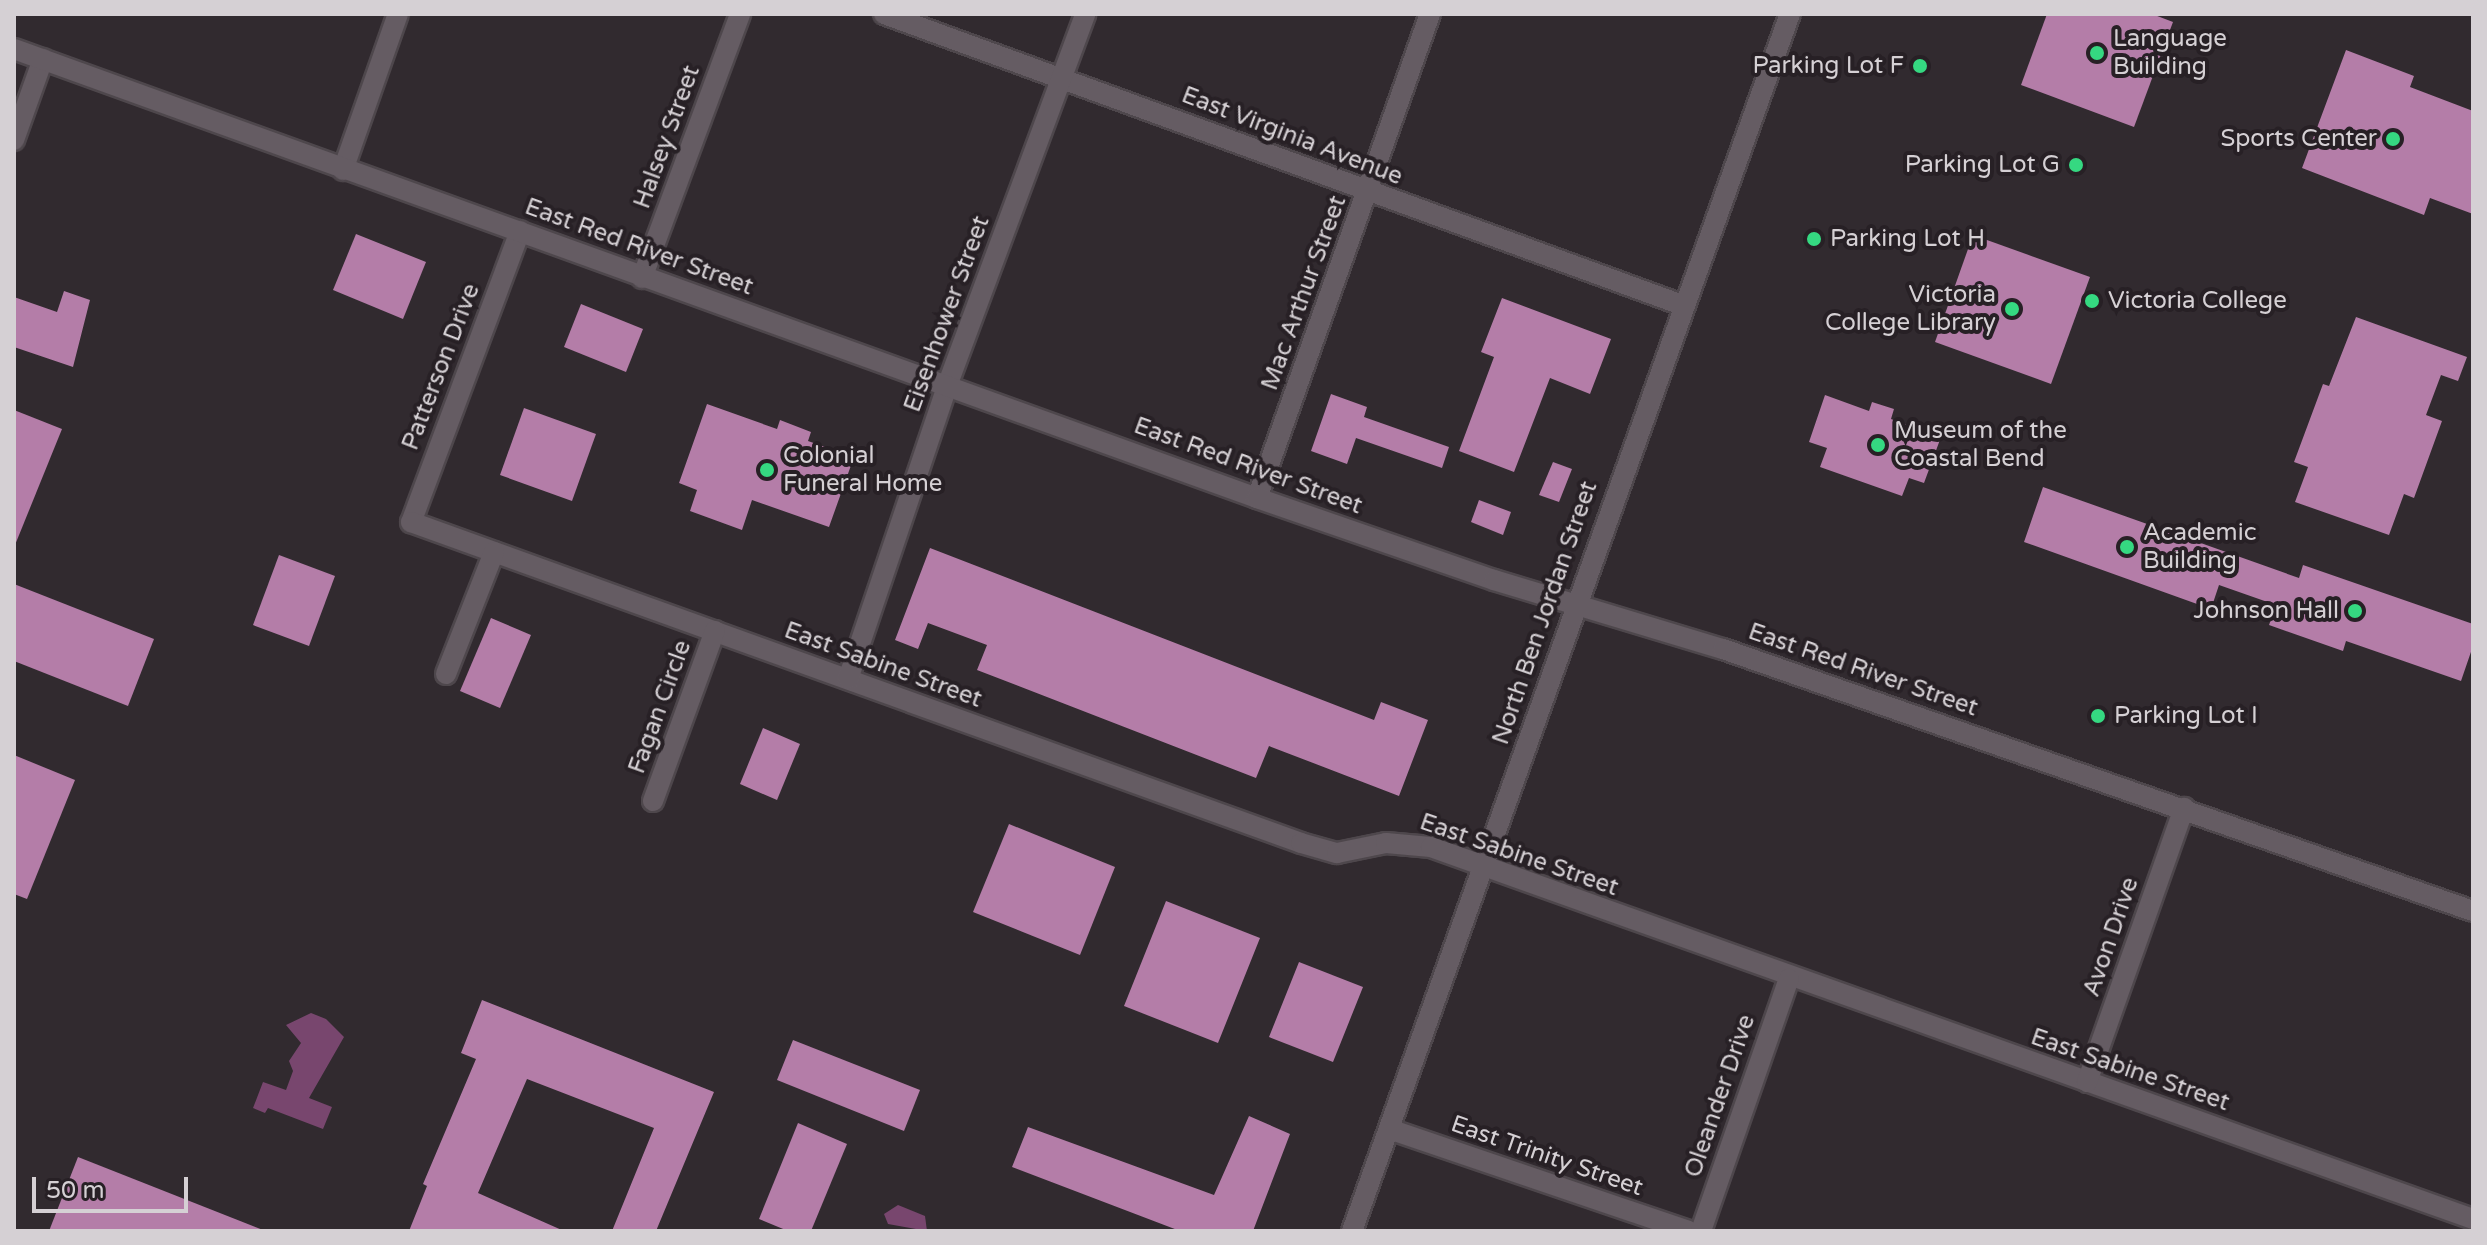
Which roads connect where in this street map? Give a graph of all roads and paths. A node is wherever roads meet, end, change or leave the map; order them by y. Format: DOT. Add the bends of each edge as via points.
graph roads {
  1 [pos="398,14"];
  2 [pos="740,14"];
  3 [pos="884,14"];
  4 [pos="1085,14"];
  5 [pos="1430,14"];
  6 [pos="1790,14"];
  7 [pos="14,49"];
  8 [pos="43,59"];
  9 [pos="1062,77"];
  10 [pos="14,140"];
  11 [pos="343,170"];
  12 [pos="1368,192"];
  13 [pos="520,231"];
  14 [pos="642,278"];
  15 [pos="1682,305"];
  16 [pos="947,386"];
  17 [pos="1257,498"];
  18 [pos="411,522"];
  19 [pos="494,552"];
  20 [pos="1577,603"];
  21 [pos="715,631"];
  22 [pos="446,674"];
  23 [pos="848,679"];
  24 [pos="653,801"];
  25 [pos="2184,808"];
  26 [pos="1481,868"];
  27 [pos="2473,911"];
  28 [pos="1789,979"];
  29 [pos="2087,1082"];
  30 [pos="1389,1129"];
  31 [pos="2473,1219"];
  32 [pos="1352,1231"];
  33 [pos="1688,1231"];
  34 [pos="1701,1231"];
  1 -- 11 [label="street"];
  2 -- 14 [label="street, Halsey Street"];
  3 -- 9 [label="street, East Virginia Avenue"];
  4 -- 9 [label="street, Eisenhower Street"];
  5 -- 12 [label="street, Mac Arthur Street"];
  6 -- 15 [label="street, North Ben Jordan Street"];
  7 -- 8 [label="street, East Red River Street"];
  8 -- 10 [label="street"];
  8 -- 11 [label="street, East Red River Street"];
  9 -- 12 [label="street, East Virginia Avenue"];
  9 -- 16 [label="street, Eisenhower Street"];
  11 -- 13 [label="street, East Red River Street"];
  12 -- 15 [label="street, East Virginia Avenue"];
  12 -- 17 [label="street, Mac Arthur Street"];
  13 -- 14 [label="street, East Red River Street"];
  13 -- 18 [label="street, Patterson Drive"];
  14 -- 16 [label="street, East Red River Street"];
  15 -- 20 [label="street, North Ben Jordan Street"];
  16 -- 17 [label="street, East Red River Street"];
  16 -- 23 [label="street, Eisenhower Street"];
  17 -- 20 [label="street, East Red River Street" via="1494,580"];
  18 -- 19 [label="street, East Sabine Street"];
  19 -- 21 [label="street, East Sabine Street"];
  19 -- 22 [label="street"];
  20 -- 25 [label="street, East Red River Street"];
  20 -- 26 [label="street, North Ben Jordan Street"];
  21 -- 23 [label="street, East Sabine Street"];
  21 -- 24 [label="street, Fagan Circle"];
  23 -- 26 [label="street, East Sabine Street" via="1301,843 1337,853 1406,842"];
  25 -- 27 [label="street, East Red River Street"];
  25 -- 29 [label="street, Avon Drive"];
  26 -- 28 [label="street, East Sabine Street"];
  26 -- 30 [label="street, North Ben Jordan Street"];
  28 -- 29 [label="street, East Sabine Street"];
  28 -- 34 [label="street, Oleander Drive"];
  29 -- 31 [label="street, East Sabine Street"];
  30 -- 32 [label="street, North Ben Jordan Street"];
  30 -- 33 [label="street, East Trinity Street"];
}
